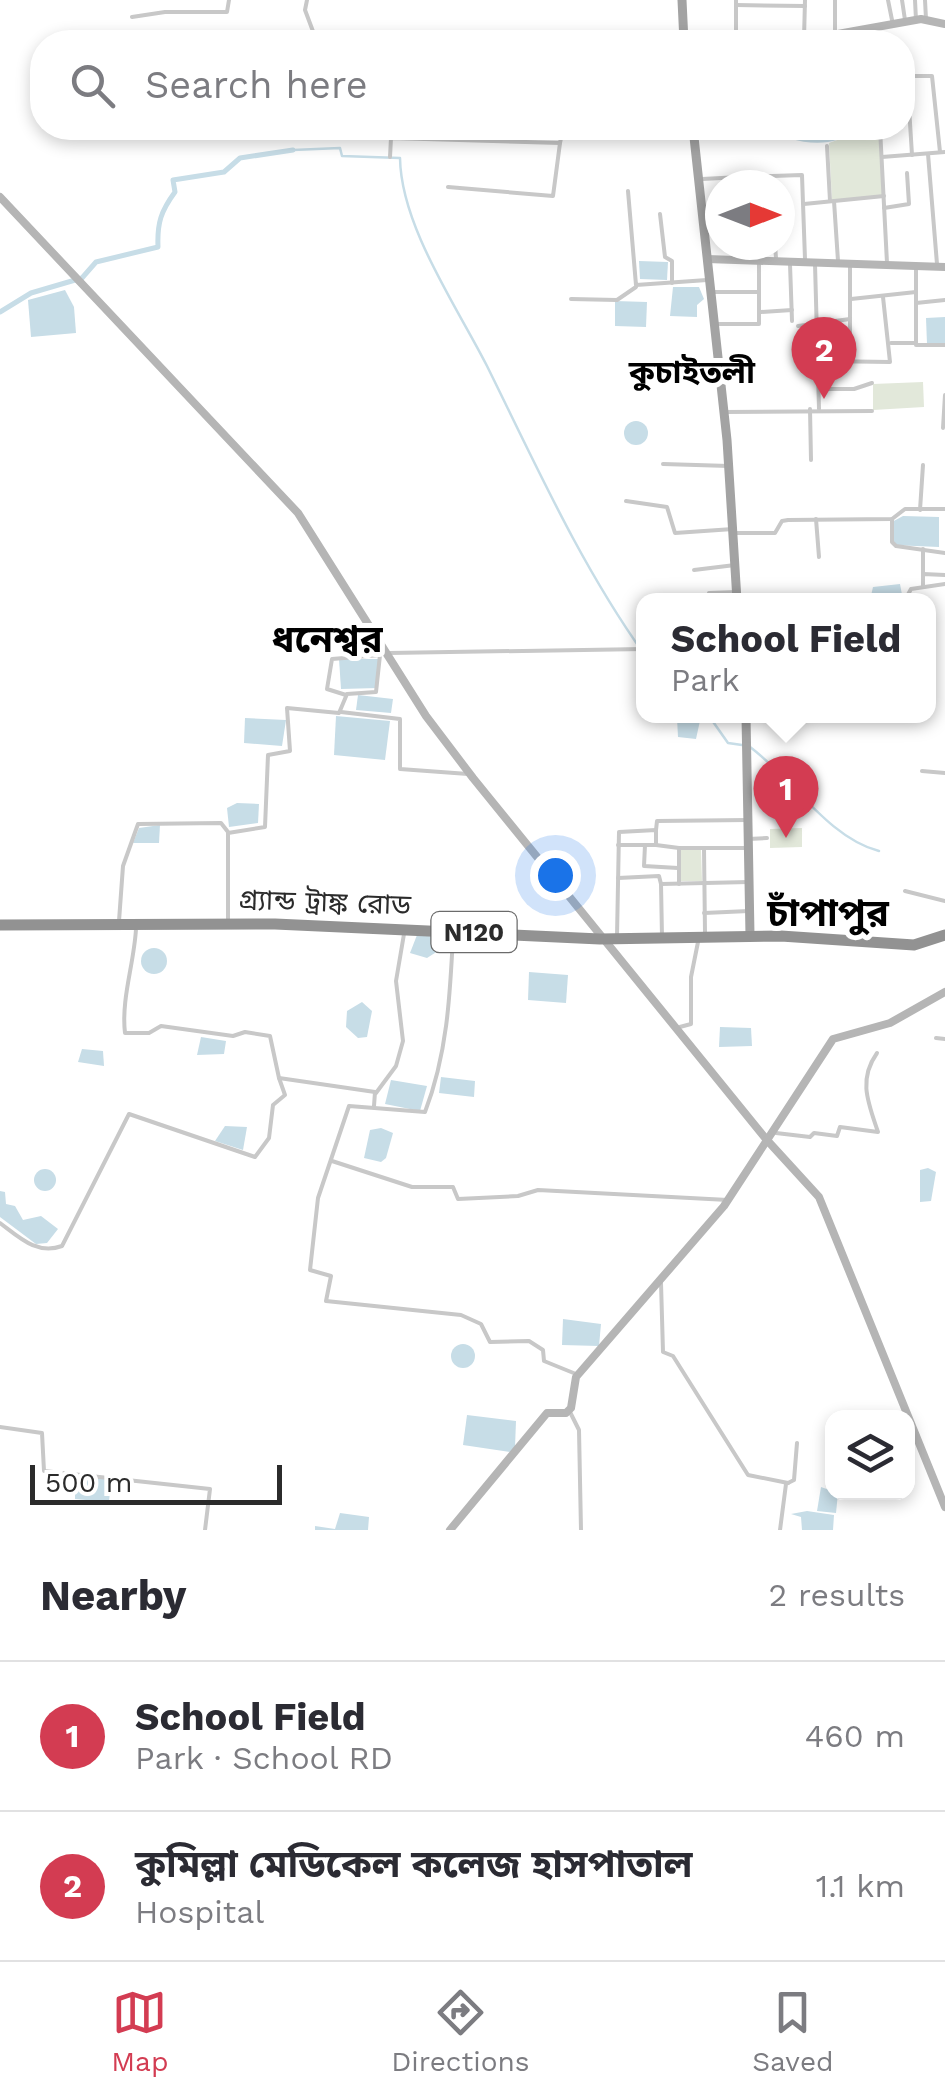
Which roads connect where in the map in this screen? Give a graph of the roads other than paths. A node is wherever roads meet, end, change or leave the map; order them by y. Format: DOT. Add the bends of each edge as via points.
graph roads {
  1 [pos="216,0"];
  2 [pos="228,0"];
  3 [pos="307,0"];
  4 [pos="682,0"];
  5 [pos="835,0"];
  6 [pos="888,0"];
  7 [pos="902,0"];
  8 [pos="914,0"];
  9 [pos="925,0"];
  10 [pos="736,3"];
  11 [pos="804,3"];
  12 [pos="216,12"];
  13 [pos="132,18"];
  14 [pos="921,19"];
  15 [pos="905,22"];
  16 [pos="945,24"];
  17 [pos="893,25"];
  18 [pos="313,30"];
  19 [pos="684,30"];
  20 [pos="736,30"];
  21 [pos="804,30"];
  22 [pos="834,30"];
  23 [pos="877,30"];
  24 [pos="915,76"];
  25 [pos="391,140"];
  26 [pos="459,140"];
  27 [pos="561,140"];
  28 [pos="694,140"];
  29 [pos="881,140"];
  30 [pos="910,140"];
  31 [pos="560,143"];
  32 [pos="827,146"];
  33 [pos="943,152"];
  34 [pos="928,154"];
  35 [pos="912,155"];
  36 [pos="390,156"];
  37 [pos="882,157"];
  38 [pos="907,173"];
  39 [pos="795,175"];
  40 [pos="698,179"];
  41 [pos="705,179"];
  42 [pos="448,188"];
  43 [pos="628,191"];
  44 [pos="0,196"];
  45 [pos="884,196"];
  46 [pos="832,201"];
  47 [pos="804,204"];
  48 [pos="884,208"];
  49 [pos="660,214"];
  50 [pos="705,241"];
  51 [pos="795,259"];
  52 [pos="810,259"];
  53 [pos="707,260"];
  54 [pos="758,260"];
  55 [pos="790,260"];
  56 [pos="838,262"];
  57 [pos="850,262"];
  58 [pos="887,264"];
  59 [pos="916,266"];
  60 [pos="941,267"];
  61 [pos="672,283"];
  62 [pos="636,284"];
  63 [pos="710,286"];
  64 [pos="759,292"];
  65 [pos="916,292"];
  66 [pos="883,297"];
  67 [pos="571,299"];
  68 [pos="850,299"];
  69 [pos="945,300"];
  70 [pos="916,303"];
  71 [pos="792,310"];
  72 [pos="760,312"];
  73 [pos="850,319"];
  74 [pos="792,321"];
  75 [pos="713,324"];
  76 [pos="817,324"];
  77 [pos="798,326"];
  78 [pos="850,335"];
  79 [pos="916,343"];
  80 [pos="889,344"];
  81 [pos="945,345"];
  82 [pos="820,362"];
  83 [pos="719,380"];
  84 [pos="664,381"];
  85 [pos="872,383"];
  86 [pos="820,389"];
  87 [pos="945,395"];
  88 [pos="810,409"];
  89 [pos="819,409"];
  90 [pos="872,410"];
  91 [pos="724,412"];
  92 [pos="943,428"];
  93 [pos="810,460"];
  94 [pos="662,464"];
  95 [pos="923,464"];
  96 [pos="728,466"];
  97 [pos="626,501"];
  98 [pos="945,509"];
  99 [pos="920,510"];
  100 [pos="816,519"];
  101 [pos="892,519"];
  102 [pos="733,531"];
  103 [pos="922,549"];
  104 [pos="945,553"];
  105 [pos="819,557"];
  106 [pos="735,565"];
  107 [pos="694,570"];
  108 [pos="923,574"];
  109 [pos="945,575"];
  110 [pos="945,584"];
  111 [pos="923,586"];
  112 [pos="737,593"];
  113 [pos="907,593"];
  114 [pos="636,649"];
  115 [pos="383,654"];
  116 [pos="346,695"];
  117 [pos="341,712"];
  118 [pos="746,723"];
  119 [pos="922,770"];
  120 [pos="945,773"];
  121 [pos="470,774"];
  122 [pos="748,820"];
  123 [pos="656,830"];
  124 [pos="228,832"];
  125 [pos="768,838"];
  126 [pos="748,843"];
  127 [pos="618,845"];
  128 [pos="645,845"];
  129 [pos="656,845"];
  130 [pos="678,848"];
  131 [pos="704,848"];
  132 [pos="679,868"];
  133 [pos="618,878"];
  134 [pos="749,882"];
  135 [pos="704,883"];
  136 [pos="661,884"];
  137 [pos="679,884"];
  138 [pos="905,891"];
  139 [pos="945,901"];
  140 [pos="749,912"];
  141 [pos="704,913"];
  142 [pos="119,924"];
  143 [pos="136,924"];
  144 [pos="228,924"];
  145 [pos="0,925"];
  146 [pos="404,929"];
  147 [pos="453,931"];
  148 [pos="750,935"];
  149 [pos="945,935"];
  150 [pos="702,937"];
  151 [pos="617,938"];
  152 [pos="662,938"];
  153 [pos="600,939"];
  154 [pos="926,944"];
  155 [pos="945,946"];
  156 [pos="945,992"];
  157 [pos="676,1028"];
  158 [pos="936,1038"];
  159 [pos="945,1039"];
  160 [pos="877,1053"];
  161 [pos="280,1078"];
  162 [pos="376,1092"];
  163 [pos="374,1106"];
  164 [pos="768,1136"];
  165 [pos="332,1161"];
  166 [pos="728,1200"];
  167 [pos="0,1223"];
  168 [pos="661,1278"];
  169 [pos="580,1376"];
  170 [pos="569,1410"];
  171 [pos="0,1428"];
  172 [pos="797,1443"];
  173 [pos="788,1483"];
  174 [pos="945,1507"];
  175 [pos="205,1530"];
  176 [pos="450,1530"];
  177 [pos="581,1530"];
  178 [pos="780,1530"];
  1 -- 12 [label="street"];
  2 -- 12 [label="street" via="227,12"];
  3 -- 18 [label="street"];
  4 -- 19 [label="main road"];
  5 -- 22 [label="street"];
  6 -- 17 [label="street"];
  7 -- 15 [label="street"];
  8 -- 14 [label="street"];
  9 -- 14 [label="street"];
  10 -- 11 [label="street"];
  10 -- 20 [label="street"];
  11 -- 21 [label="street"];
  12 -- 13 [label="street"];
  14 -- 15 [label="main road"];
  14 -- 16 [label="main road"];
  15 -- 17 [label="main road"];
  17 -- 23 [label="main road"];
  24 -- 33 [label="street" via="932,76"];
  25 -- 36 [label="street"];
  26 -- 31 [label="street"];
  27 -- 31 [label="street"];
  28 -- 40 [label="main road"];
  29 -- 37 [label="street"];
  30 -- 35 [label="street"];
  31 -- 42 [label="street" via="553,196"];
  32 -- 46 [label="street"];
  33 -- 34 [label="street"];
  34 -- 35 [label="street"];
  34 -- 60 [label="street"];
  35 -- 37 [label="street"];
  37 -- 45 [label="street"];
  38 -- 48 [label="street" via="910,204"];
  39 -- 47 [label="street" via="802,175"];
  40 -- 41 [label="street"];
  40 -- 50 [label="main road"];
  43 -- 62 [label="street"];
  44 -- 115 [label="main road" via="298,514"];
  45 -- 46 [label="street"];
  45 -- 48 [label="street"];
  46 -- 47 [label="street"];
  46 -- 56 [label="street"];
  47 -- 52 [label="street"];
  48 -- 58 [label="street"];
  49 -- 61 [label="street"];
  51 -- 52 [label="main road"];
  52 -- 56 [label="main road"];
  52 -- 76 [label="street"];
  53 -- 63 [label="main road"];
  54 -- 64 [label="street"];
  55 -- 71 [label="street"];
  56 -- 57 [label="main road"];
  57 -- 58 [label="main road"];
  57 -- 68 [label="street"];
  58 -- 59 [label="main road"];
  59 -- 60 [label="main road"];
  59 -- 65 [label="street"];
  61 -- 62 [label="street"];
  61 -- 63 [label="street"];
  62 -- 67 [label="street" via="616,300"];
  63 -- 64 [label="street"];
  63 -- 75 [label="main road"];
  64 -- 72 [label="street"];
  65 -- 66 [label="street"];
  65 -- 70 [label="street"];
  66 -- 68 [label="street"];
  66 -- 80 [label="street"];
  68 -- 73 [label="street"];
  69 -- 70 [label="street"];
  70 -- 79 [label="street"];
  71 -- 72 [label="street"];
  71 -- 74 [label="street"];
  72 -- 75 [label="street" via="757,324"];
  73 -- 76 [label="street"];
  73 -- 78 [label="street"];
  75 -- 83 [label="main road"];
  76 -- 77 [label="street"];
  76 -- 82 [label="street"];
  79 -- 80 [label="street"];
  79 -- 81 [label="street"];
  80 -- 82 [label="street" via="888,363"];
  82 -- 86 [label="street"];
  83 -- 84 [label="street"];
  83 -- 91 [label="main road"];
  85 -- 86 [label="street"];
  86 -- 89 [label="street"];
  87 -- 92 [label="street"];
  88 -- 89 [label="street"];
  88 -- 91 [label="street"];
  88 -- 93 [label="street"];
  89 -- 90 [label="street"];
  91 -- 96 [label="main road"];
  94 -- 96 [label="street"];
  95 -- 99 [label="street"];
  96 -- 102 [label="main road"];
  97 -- 102 [label="street" via="668,507 674,533"];
  98 -- 99 [label="street"];
  99 -- 101 [label="street" via="906,509"];
  100 -- 101 [label="street"];
  100 -- 102 [label="street" via="782,521 772,534"];
  100 -- 105 [label="street"];
  101 -- 103 [label="street" via="893,544"];
  102 -- 106 [label="main road"];
  103 -- 104 [label="street"];
  103 -- 108 [label="street"];
  106 -- 107 [label="street"];
  106 -- 112 [label="main road"];
  108 -- 109 [label="street"];
  108 -- 111 [label="street"];
  110 -- 111 [label="street"];
  111 -- 113 [label="street"];
  114 -- 115 [label="street"];
  115 -- 116 [label="street" via="379,690"];
  115 -- 116 [label="street" via="332,659 327,688"];
  115 -- 121 [label="main road"];
  116 -- 117 [label="street"];
  117 -- 121 [label="street" via="400,719 400,769"];
  117 -- 124 [label="street" via="289,706 290,751 268,755 264,827"];
  118 -- 122 [label="main road"];
  119 -- 120 [label="street"];
  121 -- 153 [label="main road"];
  122 -- 123 [label="street" via="657,821"];
  122 -- 126 [label="main road"];
  123 -- 127 [label="street" via="620,832"];
  123 -- 129 [label="street"];
  124 -- 142 [label="street" via="221,823 138,824 123,866"];
  124 -- 144 [label="street"];
  125 -- 126 [label="street"];
  126 -- 131 [label="street"];
  126 -- 134 [label="main road"];
  127 -- 128 [label="street"];
  127 -- 133 [label="street"];
  128 -- 129 [label="street"];
  128 -- 132 [label="street" via="644,866"];
  129 -- 130 [label="street"];
  130 -- 131 [label="street"];
  130 -- 132 [label="street"];
  131 -- 135 [label="street"];
  132 -- 137 [label="street"];
  133 -- 136 [label="street" via="658,876"];
  133 -- 151 [label="street"];
  134 -- 135 [label="street"];
  134 -- 140 [label="main road"];
  135 -- 137 [label="street"];
  135 -- 141 [label="street"];
  136 -- 137 [label="street"];
  136 -- 152 [label="street"];
  138 -- 139 [label="street"];
  140 -- 141 [label="street"];
  140 -- 148 [label="main road"];
  141 -- 150 [label="street"];
  142 -- 143 [label="highway, গ্র্যান্ড ট্রাঙ্ক রোড / N120"];
  142 -- 145 [label="highway, গ্র্যান্ড ট্রাঙ্ক রোড / N120"];
  143 -- 144 [label="highway, গ্র্যান্ড ট্রাঙ্ক রোড / N120"];
  143 -- 161 [label="street" via="125,1033 161,1026 270,1036"];
  144 -- 146 [label="highway, গ্র্যান্ড ট্রাঙ্ক রোড / N120"];
  146 -- 147 [label="highway, গ্র্যান্ড ট্রাঙ্ক রোড / N120"];
  146 -- 162 [label="street" via="396,981 403,1040 396,1066"];
  147 -- 153 [label="highway, গ্র্যান্ড ট্রাঙ্ক রোড / N120"];
  147 -- 163 [label="street" via="445,1039 424,1112"];
  148 -- 150 [label="highway, গ্র্যান্ড ট্রাঙ্ক রোড / N120"];
  148 -- 154 [label="highway, গ্র্যান্ড ট্রাঙ্ক রোড / N120"];
  149 -- 154 [label="highway, গ্র্যান্ড ট্রাঙ্ক রোড / N120"];
  150 -- 152 [label="highway, গ্র্যান্ড ট্রাঙ্ক রোড / N120"];
  150 -- 157 [label="street" via="691,977 691,1024"];
  151 -- 152 [label="highway, গ্র্যান্ড ট্রাঙ্ক রোড / N120"];
  151 -- 153 [label="highway, গ্র্যান্ড ট্রাঙ্ক রোড / N120"];
  153 -- 157 [label="main road"];
  154 -- 155 [label="highway"];
  156 -- 164 [label="main road" via="890,1023 833,1039"];
  157 -- 164 [label="main road"];
  158 -- 159 [label="street"];
  160 -- 164 [label="street" via="865,1082 878,1132 840,1128 836,1136"];
  161 -- 162 [label="street"];
  161 -- 167 [label="street" via="285,1095 273,1105 269,1138 256,1157 129,1114 62,1246 32,1246"];
  162 -- 163 [label="street"];
  163 -- 165 [label="street" via="349,1106"];
  164 -- 166 [label="main road"];
  164 -- 174 [label="main road" via="819,1197"];
  165 -- 166 [label="street" via="412,1187 453,1186 458,1199 538,1190"];
  165 -- 169 [label="street" via="318,1198 310,1270 330,1276 326,1301 461,1315 481,1324 490,1342 529,1341 544,1361"];
  166 -- 168 [label="main road"];
  168 -- 169 [label="main road"];
  168 -- 173 [label="street" via="663,1352 673,1356 748,1475"];
  169 -- 170 [label="main road"];
  170 -- 176 [label="main road" via="548,1413"];
  170 -- 177 [label="street" via="579,1430"];
  171 -- 175 [label="street" via="42,1433 44,1471 210,1489"];
  172 -- 173 [label="street" via="794,1480"];
  173 -- 178 [label="street"];
}
